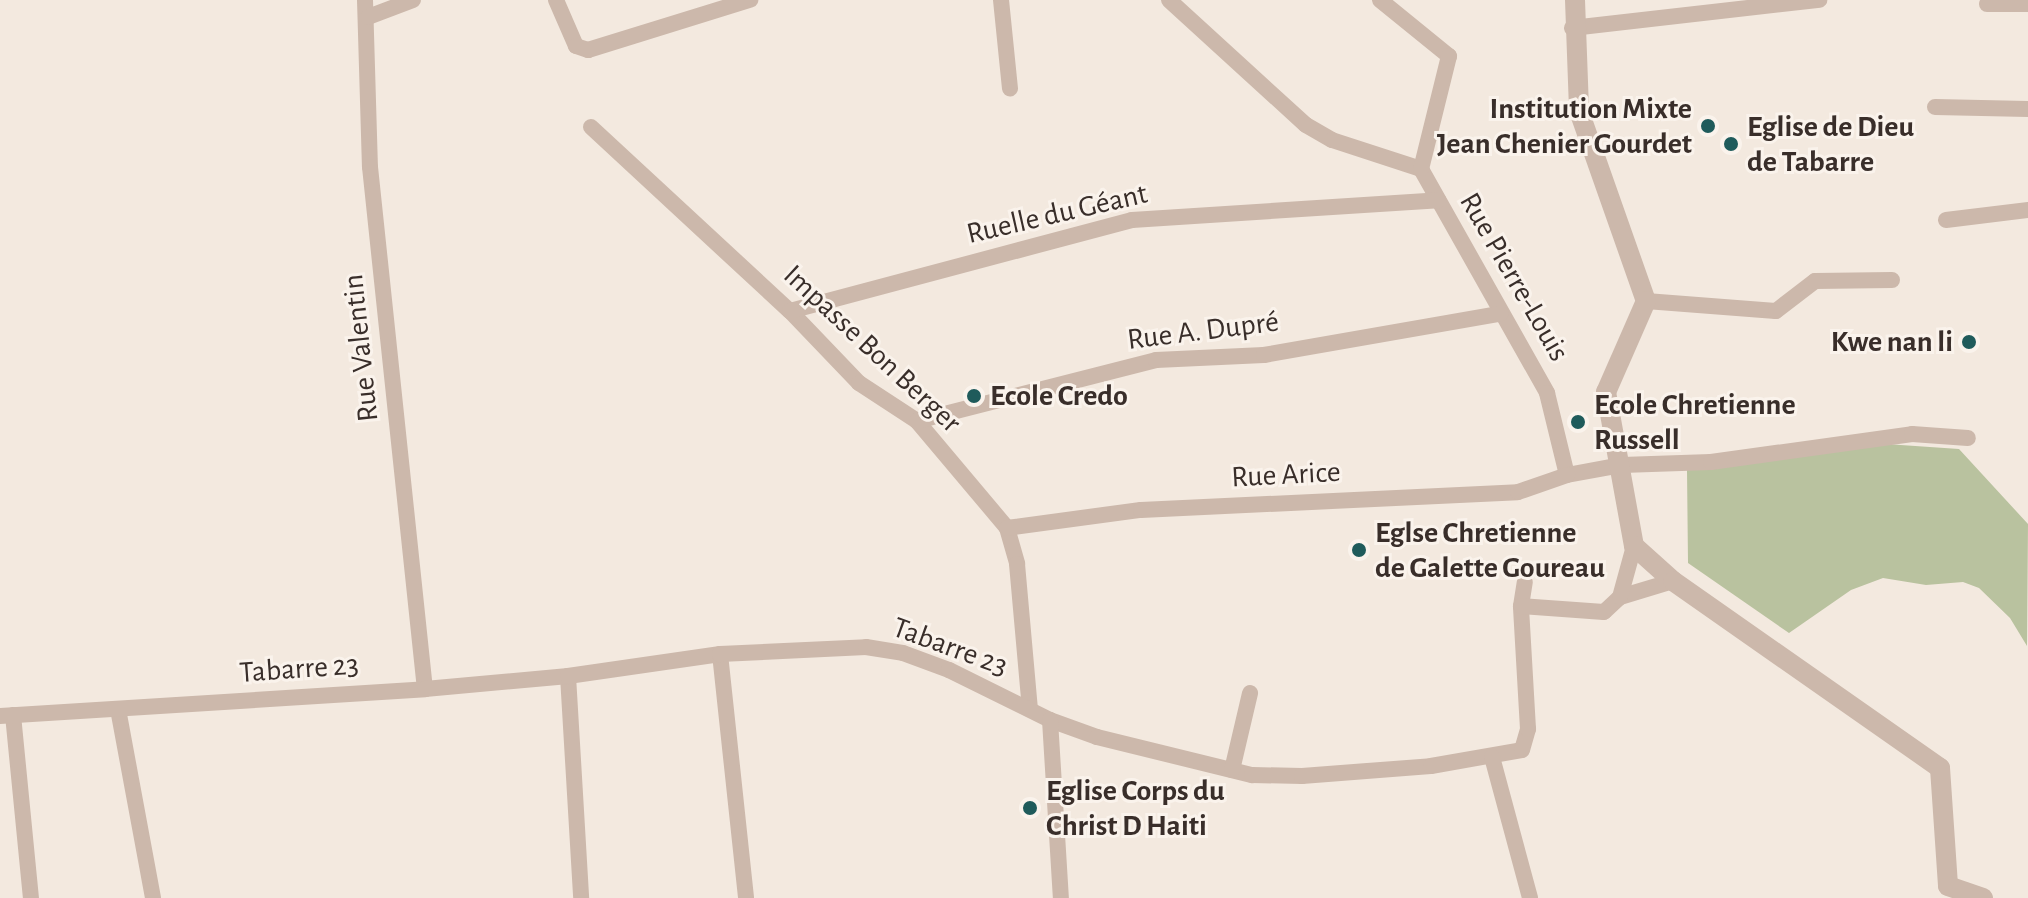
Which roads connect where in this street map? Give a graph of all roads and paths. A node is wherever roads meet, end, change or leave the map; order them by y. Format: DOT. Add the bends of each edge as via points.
graph roads {
  1 [pos="413,0"];
  2 [pos="556,0"];
  3 [pos="750,0"];
  4 [pos="1001,0"];
  5 [pos="1169,0"];
  6 [pos="1380,0"];
  7 [pos="1575,0"];
  8 [pos="1819,0"];
  9 [pos="1987,4"];
  10 [pos="2028,4"];
  11 [pos="366,8"];
  12 [pos="1572,28"];
  13 [pos="1010,89"];
  14 [pos="1935,107"];
  15 [pos="2028,109"];
  16 [pos="591,127"];
  17 [pos="1421,169"];
  18 [pos="1438,200"];
  19 [pos="2028,210"];
  20 [pos="1946,220"];
  21 [pos="1892,280"];
  22 [pos="1646,301"];
  23 [pos="790,311"];
  24 [pos="1500,314"];
  25 [pos="917,421"];
  26 [pos="1968,438"];
  27 [pos="1622,465"];
  28 [pos="1567,475"];
  29 [pos="1007,528"];
  30 [pos="1634,546"];
  31 [pos="1673,581"];
  32 [pos="1525,582"];
  33 [pos="1620,597"];
  34 [pos="1521,606"];
  35 [pos="720,654"];
  36 [pos="568,676"];
  37 [pos="425,689"];
  38 [pos="1250,693"];
  39 [pos="118,709"];
  40 [pos="1030,709"];
  41 [pos="6,716"];
  42 [pos="1050,720"];
  43 [pos="1492,757"];
  44 [pos="1232,770"];
  45 [pos="31,898"];
  46 [pos="153,898"];
  47 [pos="581,898"];
  48 [pos="746,898"];
  49 [pos="1061,898"];
  50 [pos="1530,898"];
  51 [pos="1983,898"];
  1 -- 11 [label="street"];
  2 -- 3 [label="street" via="576,46 588,50"];
  4 -- 13 [label="street"];
  5 -- 17 [label="street" via="1306,125 1332,140"];
  6 -- 17 [label="street" via="1449,56"];
  7 -- 12 [label="street"];
  8 -- 12 [label="street"];
  9 -- 10 [label="street"];
  11 -- 37 [label="street, Rue Valentin" via="370,167"];
  12 -- 22 [label="street" via="1581,122"];
  14 -- 15 [label="street"];
  16 -- 23 [label="street, Impasse Bon Berger"];
  17 -- 18 [label="street, Rue Pierre-Louis"];
  18 -- 23 [label="street, Ruelle du Géant" via="1132,220"];
  18 -- 24 [label="street, Rue Pierre-Louis"];
  19 -- 20 [label="street"];
  21 -- 22 [label="street" via="1815,281 1776,311"];
  22 -- 27 [label="street" via="1606,392"];
  23 -- 25 [label="street, Impasse Bon Berger" via="859,383"];
  24 -- 25 [label="street, Rue A. Dupré" via="1264,355 1156,360"];
  24 -- 28 [label="street, Rue Pierre-Louis" via="1547,393"];
  25 -- 29 [label="street, Impasse Bon Berger"];
  26 -- 27 [label="street" via="1912,434 1711,462"];
  27 -- 28 [label="street"];
  27 -- 30 [label="street"];
  28 -- 29 [label="street, Rue Arice" via="1518,492 1141,510"];
  29 -- 40 [label="street, Impasse Bon Berger" via="1017,564"];
  30 -- 31 [label="street"];
  30 -- 33 [label="street"];
  31 -- 33 [label="street"];
  31 -- 51 [label="street" via="1940,768 1948,886"];
  32 -- 34 [label="street"];
  33 -- 34 [label="street" via="1604,612 1591,614"];
  34 -- 43 [label="street, Tabarre 23" via="1527,743 1512,755"];
  35 -- 36 [label="street, Tabarre 23"];
  35 -- 40 [label="street, Tabarre 23" via="830,646 903,653"];
  35 -- 48 [label="street"];
  36 -- 37 [label="street, Tabarre 23"];
  36 -- 47 [label="street"];
  37 -- 39 [label="street, Tabarre 23"];
  38 -- 44 [label="street"];
  39 -- 41 [label="street, Tabarre 23"];
  39 -- 46 [label="street"];
  40 -- 42 [label="street, Tabarre 23"];
  41 -- 45 [label="street"];
  42 -- 44 [label="street, Tabarre 23"];
  42 -- 49 [label="street"];
  43 -- 44 [label="street, Tabarre 23" via="1302,776"];
  43 -- 50 [label="street"];
}
